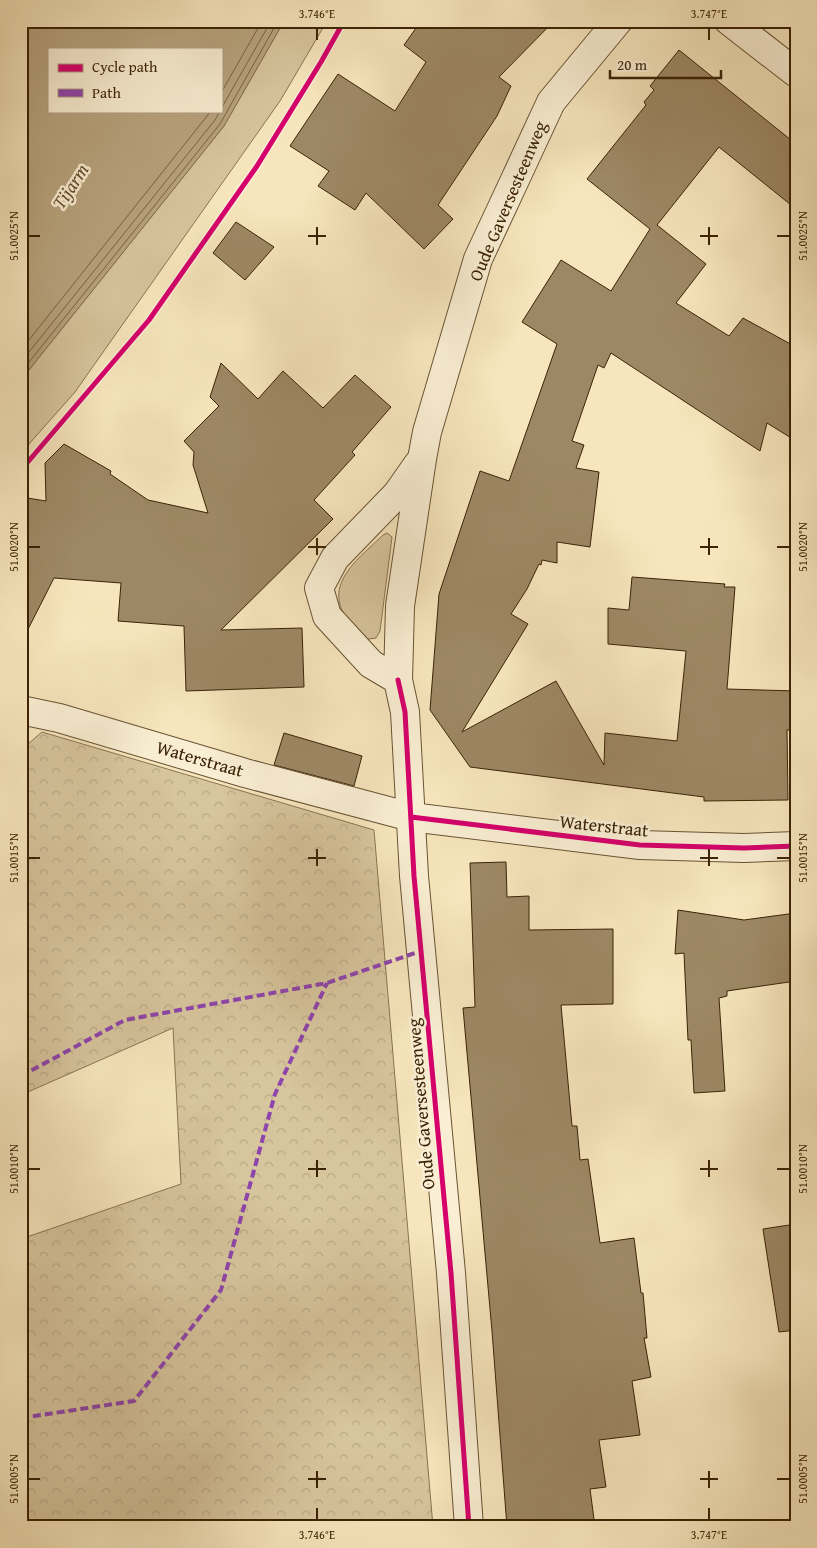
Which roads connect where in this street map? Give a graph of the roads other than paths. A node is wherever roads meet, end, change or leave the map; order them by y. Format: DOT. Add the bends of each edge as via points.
graph roads {
  1 [pos="618,21"];
  2 [pos="729,21"];
  3 [pos="796,73"];
  4 [pos="422,459"];
  5 [pos="398,680"];
  6 [pos="21,710"];
  7 [pos="411,817"];
  8 [pos="796,846"];
  9 [pos="469,1527"];
  1 -- 4 [label="street, Oude Gaversesteenweg" via="551,102 478,259"];
  2 -- 3 [label="street"];
  4 -- 5 [label="street, Oude Gaversesteenweg" via="400,606"];
  4 -- 5 [label="street, Oude Gaversesteenweg" via="397,494 335,558 319,588 327,616 371,664"];
  5 -- 7 [label="street, Oude Gaversesteenweg" via="405,712"];
  6 -- 7 [label="street, Waterstraat"];
  7 -- 8 [label="street, Waterstraat" via="640,845"];
  7 -- 9 [label="street, Oude Gaversesteenweg" via="451,1273"];
}
